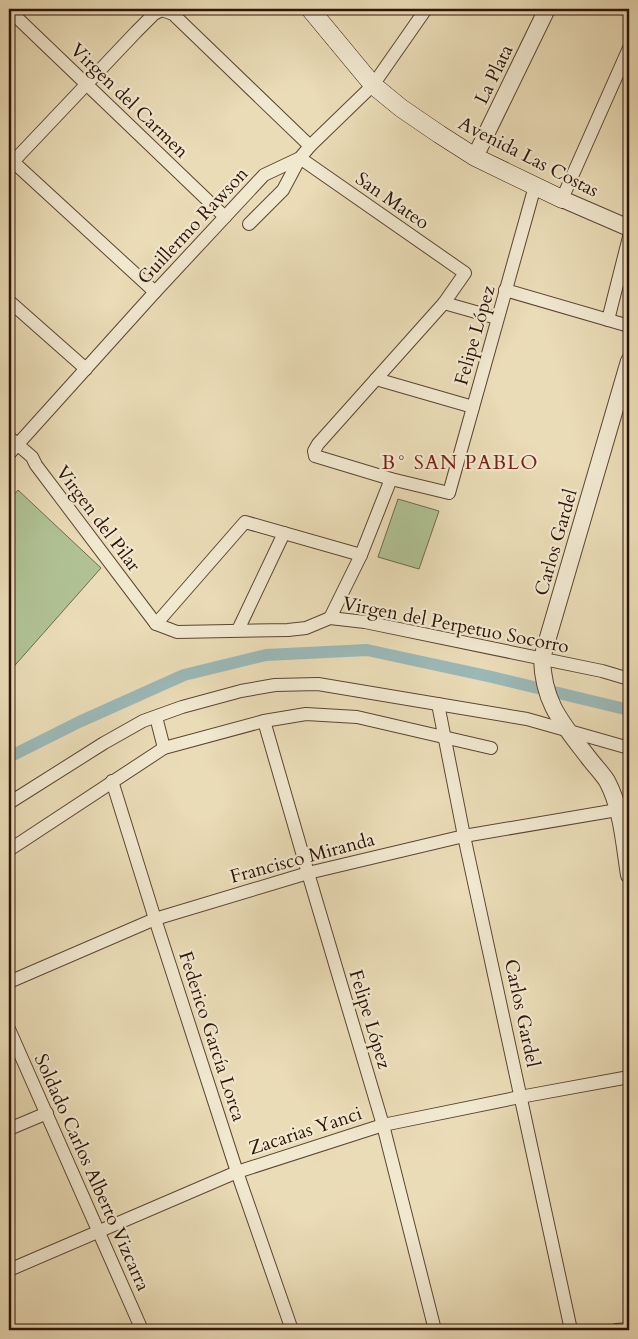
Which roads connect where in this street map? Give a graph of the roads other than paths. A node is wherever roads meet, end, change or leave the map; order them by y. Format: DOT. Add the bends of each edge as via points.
graph roads {
  1 [pos="310,9"];
  2 [pos="426,9"];
  3 [pos="547,9"];
  4 [pos="9,10"];
  5 [pos="629,48"];
  6 [pos="86,85"];
  7 [pos="374,85"];
  8 [pos="310,146"];
  9 [pos="476,157"];
  10 [pos="300,158"];
  11 [pos="10,162"];
  12 [pos="535,186"];
  13 [pos="562,199"];
  14 [pos="225,217"];
  15 [pos="249,224"];
  16 [pos="629,228"];
  17 [pos="629,236"];
  18 [pos="505,290"];
  19 [pos="155,292"];
  20 [pos="9,301"];
  21 [pos="444,303"];
  22 [pos="497,318"];
  23 [pos="608,320"];
  24 [pos="629,326"];
  25 [pos="629,361"];
  26 [pos="86,369"];
  27 [pos="376,379"];
  28 [pos="473,407"];
  29 [pos="13,440"];
  30 [pos="9,454"];
  31 [pos="391,479"];
  32 [pos="284,534"];
  33 [pos="360,555"];
  34 [pos="330,618"];
  35 [pos="156,624"];
  36 [pos="238,630"];
  37 [pos="542,658"];
  38 [pos="629,679"];
  39 [pos="438,704"];
  40 [pos="156,716"];
  41 [pos="264,721"];
  42 [pos="568,730"];
  43 [pos="445,736"];
  44 [pos="164,748"];
  45 [pos="491,748"];
  46 [pos="629,748"];
  47 [pos="112,781"];
  48 [pos="9,803"];
  49 [pos="624,808"];
  50 [pos="464,836"];
  51 [pos="9,850"];
  52 [pos="308,873"];
  53 [pos="629,874"];
  54 [pos="155,919"];
  55 [pos="9,982"];
  56 [pos="9,1029"];
  57 [pos="629,1077"];
  58 [pos="520,1097"];
  59 [pos="47,1113"];
  60 [pos="383,1125"];
  61 [pos="9,1129"];
  62 [pos="237,1172"];
  63 [pos="98,1231"];
  64 [pos="9,1270"];
  65 [pos="629,1329"];
  66 [pos="142,1330"];
  67 [pos="292,1330"];
  68 [pos="435,1330"];
  69 [pos="571,1330"];
  70 [pos="616,1330"];
  1 -- 7 [label="main road, Avenida Las Costas"];
  2 -- 7 [label="street, Guillermo Rawson"];
  3 -- 9 [label="street, La Plata"];
  4 -- 6 [label="street, Virgen del Carmen"];
  5 -- 13 [label="street"];
  6 -- 8 [label="street" via="154,14 162,10 173,14"];
  6 -- 11 [label="street"];
  6 -- 14 [label="street, Virgen del Carmen"];
  7 -- 8 [label="street, Guillermo Rawson"];
  7 -- 9 [label="main road, Avenida Las Costas" via="402,108"];
  8 -- 10 [label="street, Guillermo Rawson"];
  9 -- 12 [label="main road, Avenida Las Costas"];
  10 -- 14 [label="street, Guillermo Rawson" via="264,175"];
  10 -- 15 [label="street" via="283,190"];
  10 -- 21 [label="street, San Mateo" via="465,273"];
  11 -- 19 [label="street"];
  12 -- 13 [label="main road, Avenida Las Costas"];
  12 -- 18 [label="street, Felipe López"];
  13 -- 16 [label="street, Avenida Las Costas"];
  14 -- 19 [label="street, Guillermo Rawson"];
  17 -- 23 [label="street"];
  18 -- 22 [label="street, Felipe López"];
  18 -- 23 [label="street"];
  19 -- 26 [label="street, Guillermo Rawson"];
  20 -- 26 [label="street"];
  21 -- 22 [label="street"];
  21 -- 27 [label="street"];
  22 -- 28 [label="street, Felipe López"];
  23 -- 24 [label="street"];
  25 -- 37 [label="street, Carlos Gardel"];
  26 -- 29 [label="street, Guillermo Rawson"];
  27 -- 28 [label="street"];
  27 -- 31 [label="street" via="314,451 315,456"];
  28 -- 31 [label="street, Felipe López" via="449,493"];
  29 -- 30 [label="street, Guillermo Rawson"];
  29 -- 35 [label="street, Virgen del Pilar" via="32,457"];
  31 -- 33 [label="street"];
  32 -- 33 [label="street"];
  32 -- 35 [label="street" via="245,522"];
  32 -- 36 [label="street"];
  33 -- 34 [label="street"];
  34 -- 36 [label="street, Virgen del Perpetuo Socorro" via="306,628"];
  34 -- 37 [label="street, Virgen del Perpetuo Socorro" via="365,622"];
  35 -- 36 [label="street, Virgen del Perpetuo Socorro" via="177,632"];
  37 -- 38 [label="street, Virgen del Perpetuo Socorro"];
  37 -- 42 [label="street, Carlos Gardel" via="546,691"];
  39 -- 40 [label="street" via="318,684 275,685"];
  39 -- 42 [label="street" via="527,719"];
  39 -- 43 [label="street, Carlos Gardel"];
  40 -- 44 [label="street"];
  40 -- 48 [label="street" via="104,743"];
  41 -- 43 [label="street" via="306,714 357,717"];
  41 -- 44 [label="street"];
  41 -- 52 [label="street, Felipe López"];
  42 -- 46 [label="street"];
  42 -- 49 [label="street, Carlos Gardel"];
  43 -- 45 [label="street"];
  43 -- 50 [label="street, Carlos Gardel"];
  44 -- 47 [label="street"];
  47 -- 51 [label="street"];
  47 -- 54 [label="street, Federico García Lorca"];
  49 -- 50 [label="street, Francisco Miranda"];
  49 -- 53 [label="street, Carlos Gardel"];
  50 -- 52 [label="street, Francisco Miranda"];
  50 -- 58 [label="street, Carlos Gardel"];
  52 -- 54 [label="street, Francisco Miranda"];
  52 -- 60 [label="street, Felipe López"];
  54 -- 55 [label="street, Francisco Miranda"];
  54 -- 62 [label="street, Federico García Lorca"];
  56 -- 59 [label="street, Soldado Carlos Alberto Vizcarra"];
  57 -- 58 [label="street, Zacarias Yanci"];
  58 -- 60 [label="street, Zacarias Yanci"];
  58 -- 69 [label="street, Carlos Gardel"];
  59 -- 61 [label="street"];
  59 -- 63 [label="street, Soldado Carlos Alberto Vizcarra"];
  60 -- 62 [label="street, Zacarias Yanci"];
  60 -- 68 [label="street, Felipe López"];
  62 -- 63 [label="street, Zacarias Yanci"];
  62 -- 67 [label="street, Federico García Lorca"];
  63 -- 64 [label="street, Zacarias Yanci"];
  63 -- 66 [label="street, Soldado Carlos Alberto Vizcarra"];
  65 -- 70 [label="street"];
}
